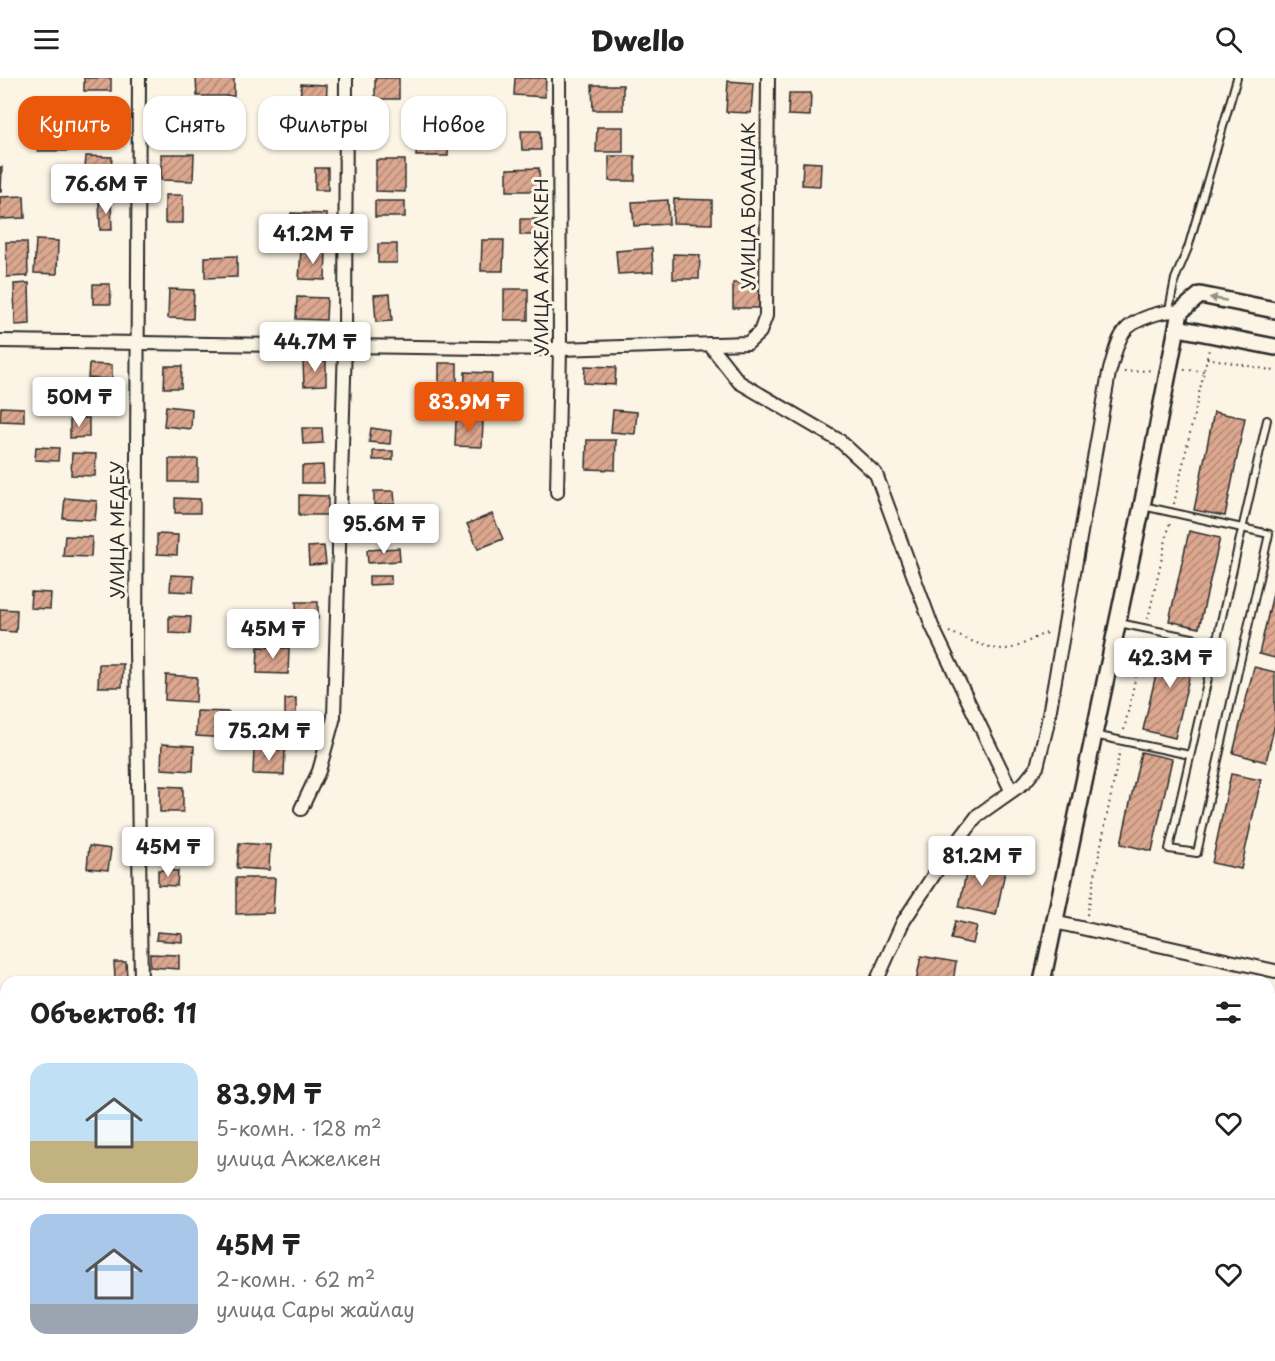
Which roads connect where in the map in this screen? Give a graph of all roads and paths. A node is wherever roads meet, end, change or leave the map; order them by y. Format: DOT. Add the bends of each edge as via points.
graph roads {
  1 [pos="140,78"];
  2 [pos="346,78"];
  3 [pos="559,78"];
  4 [pos="768,78"];
  5 [pos="1237,78"];
  6 [pos="1275,310"];
  7 [pos="1176,317"];
  8 [pos="0,341"];
  9 [pos="136,343"];
  10 [pos="345,344"];
  11 [pos="709,344"];
  12 [pos="1275,347"];
  13 [pos="560,348"];
  14 [pos="1207,358"];
  15 [pos="1275,371"];
  16 [pos="1267,420"];
  17 [pos="557,492"];
  18 [pos="1142,506"];
  19 [pos="1242,528"];
  20 [pos="1118,623"];
  21 [pos="932,626"];
  22 [pos="1064,631"];
  23 [pos="1216,643"];
  24 [pos="1094,735"];
  25 [pos="1190,755"];
  26 [pos="1011,790"];
  27 [pos="302,809"];
  28 [pos="1054,922"];
  29 [pos="1275,972"];
  30 [pos="141,976"];
  31 [pos="879,976"];
  32 [pos="1043,976"];
  1 -- 9 [label="street, УЛИЦА МЕДЕУ"];
  2 -- 10 [label="street"];
  3 -- 13 [label="street, УЛИЦА АКЖЕЛКЕН"];
  4 -- 11 [label="street, УЛИЦА БОЛАШАК" via="766,316 760,332 748,344"];
  5 -- 7 [label="lane" via="1188,248 1175,279"];
  6 -- 7 [label="street, one-way" via="1200,296"];
  7 -- 12 [label="street"];
  7 -- 18 [label="street"];
  7 -- 22 [label="street" via="1147,317 1124,331 1109,372"];
  8 -- 9 [label="street"];
  9 -- 10 [label="street"];
  9 -- 30 [label="street, УЛИЦА МЕДЕУ"];
  10 -- 13 [label="street"];
  10 -- 27 [label="street" via="334,717 319,771"];
  11 -- 13 [label="street"];
  11 -- 21 [label="street" via="739,382 840,441 876,474"];
  13 -- 17 [label="street, УЛИЦА АКЖЕЛКЕН"];
  14 -- 15 [label="path"];
  16 -- 19 [label="lane"];
  18 -- 19 [label="lane"];
  18 -- 20 [label="street"];
  19 -- 23 [label="lane"];
  19 -- 25 [label="lane" via="1269,534 1197,853 1169,849"];
  20 -- 23 [label="lane"];
  20 -- 24 [label="street"];
  21 -- 22 [label="path" via="1002,649"];
  21 -- 26 [label="street"];
  22 -- 26 [label="street" via="1037,767 1025,782"];
  23 -- 25 [label="lane"];
  24 -- 25 [label="lane"];
  24 -- 28 [label="street"];
  26 -- 31 [label="street" via="978,815 941,864 903,922"];
  28 -- 29 [label="street"];
  28 -- 32 [label="street"];
}
